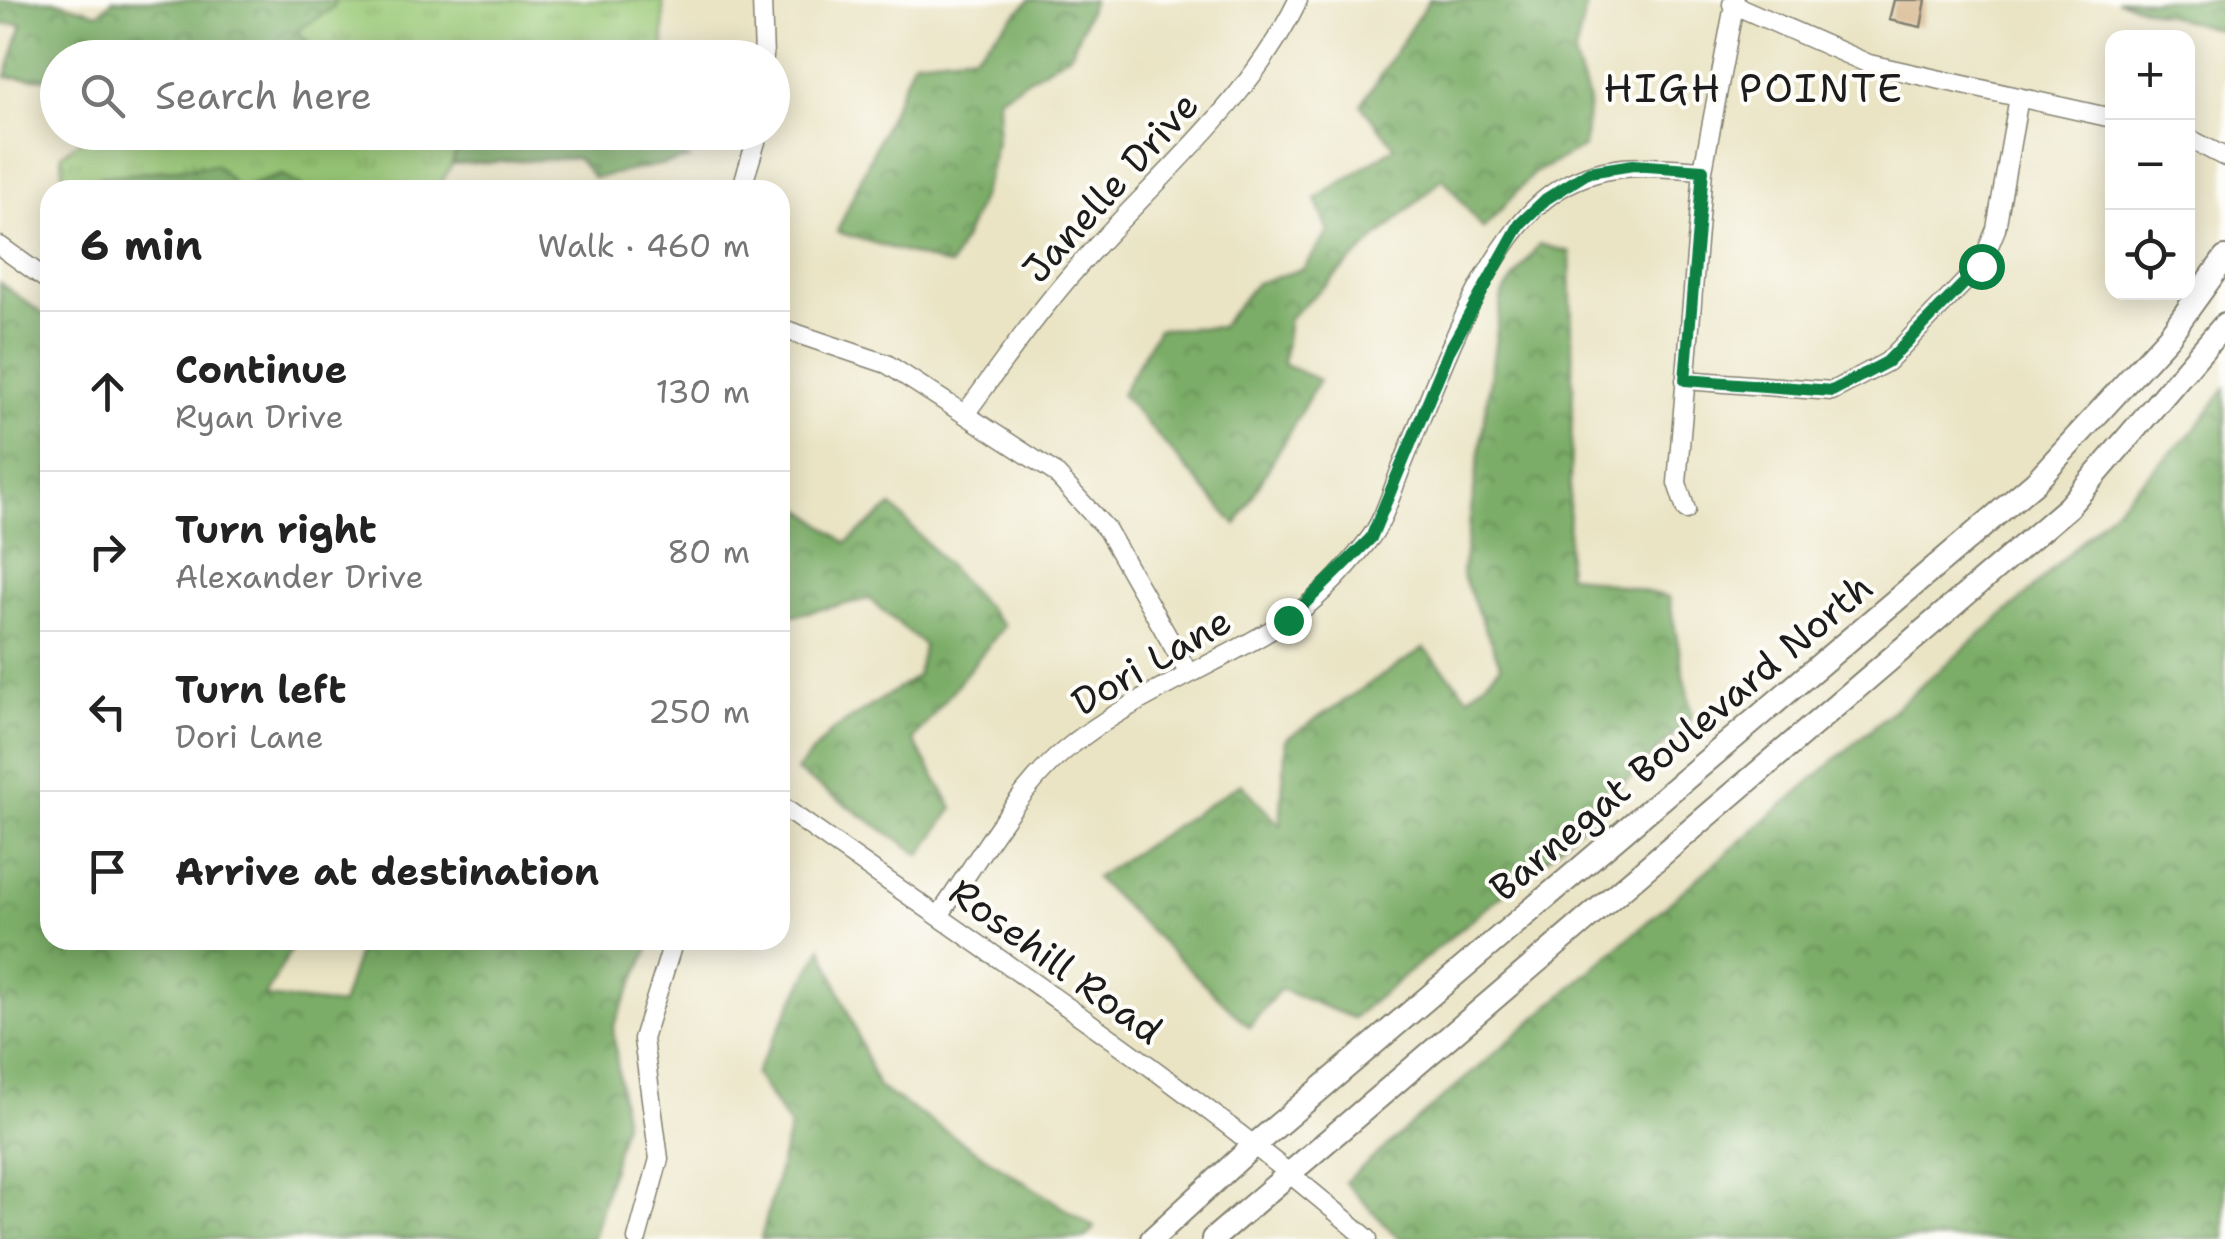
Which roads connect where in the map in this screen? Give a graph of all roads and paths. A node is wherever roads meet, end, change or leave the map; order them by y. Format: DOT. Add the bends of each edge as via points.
graph roads {
  1 [pos="762,0"];
  2 [pos="1298,0"];
  3 [pos="1734,2"];
  4 [pos="763,40"];
  5 [pos="2018,97"];
  6 [pos="2105,116"];
  7 [pos="2195,142"];
  8 [pos="752,150"];
  9 [pos="2225,157"];
  10 [pos="1703,170"];
  11 [pos="743,180"];
  12 [pos="0,246"];
  13 [pos="2225,258"];
  14 [pos="40,275"];
  15 [pos="2225,324"];
  16 [pos="790,331"];
  17 [pos="1685,380"];
  18 [pos="965,414"];
  19 [pos="1686,510"];
  20 [pos="1189,674"];
  21 [pos="790,812"];
  22 [pos="940,914"];
  23 [pos="671,950"];
  24 [pos="1252,1147"];
  25 [pos="1292,1173"];
  26 [pos="638,1239"];
  27 [pos="1152,1239"];
  28 [pos="1212,1239"];
  29 [pos="1368,1239"];
  1 -- 4 [label="street"];
  2 -- 18 [label="street, Janelle Drive" via="1224,110 1076,268"];
  3 -- 5 [label="street" via="1869,64"];
  3 -- 10 [label="street"];
  5 -- 6 [label="street"];
  5 -- 17 [label="street" via="1996,229 1981,266 1887,362 1832,391"];
  7 -- 9 [label="street"];
  8 -- 11 [label="street"];
  10 -- 17 [label="street"];
  10 -- 20 [label="street, Dori Lane" via="1633,165 1589,172 1520,224 1449,351 1371,538 1288,620"];
  12 -- 14 [label="street"];
  13 -- 24 [label="street, Barnegat Boulevard North" via="2169,336 2035,482"];
  15 -- 25 [label="street, Barnegat Boulevard North" via="2068,506"];
  16 -- 18 [label="street" via="860,351"];
  17 -- 19 [label="street" via="1676,483"];
  18 -- 20 [label="street" via="1083,498"];
  20 -- 22 [label="street, Dori Lane" via="1060,754"];
  21 -- 22 [label="street, Rosehill Road"];
  22 -- 24 [label="street, Rosehill Road"];
  23 -- 26 [label="street" via="642,1040 659,1159"];
  24 -- 25 [label="street, Rosehill Road"];
  24 -- 27 [label="street, Barnegat Boulevard North"];
  25 -- 28 [label="street, Barnegat Boulevard North"];
  25 -- 29 [label="street, Rosehill Road"];
}
